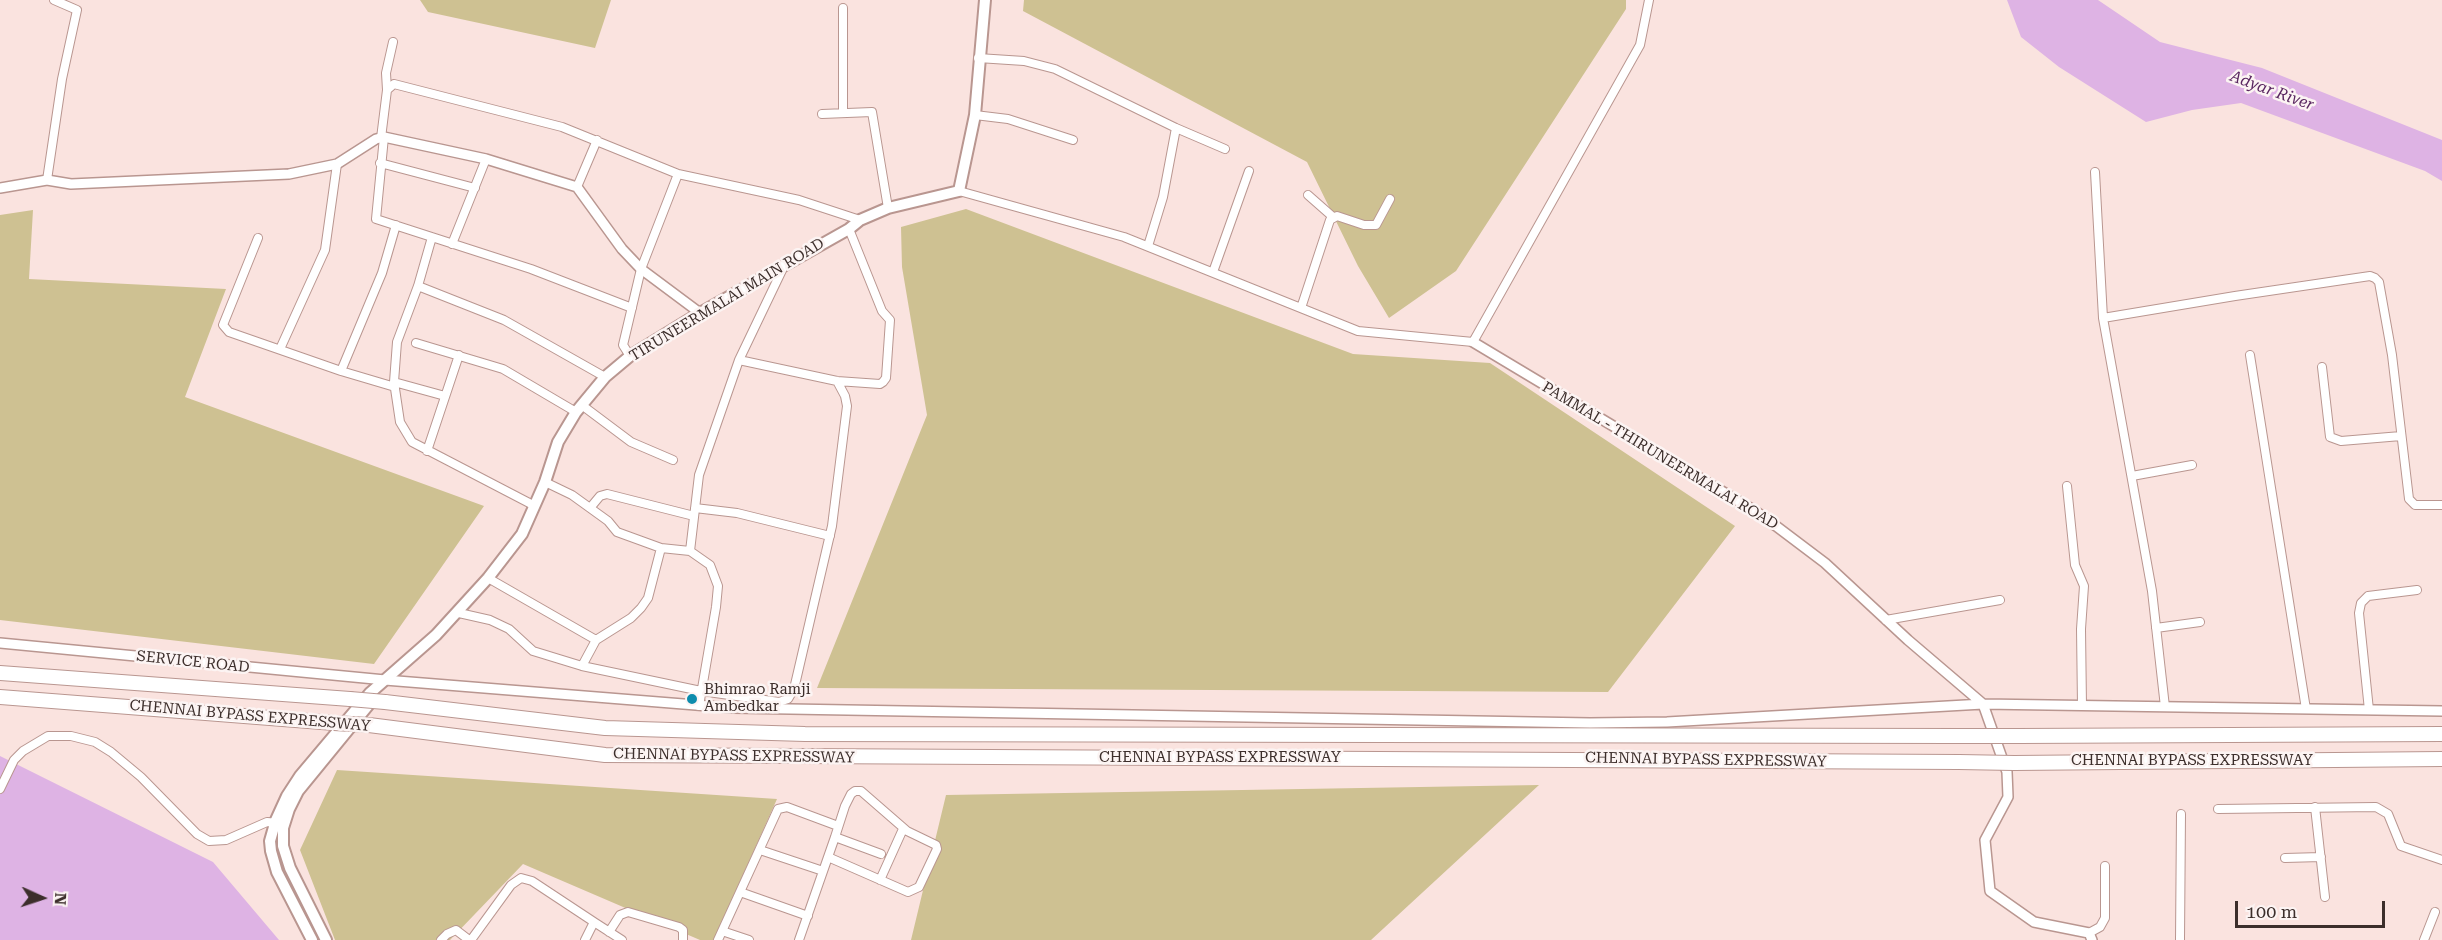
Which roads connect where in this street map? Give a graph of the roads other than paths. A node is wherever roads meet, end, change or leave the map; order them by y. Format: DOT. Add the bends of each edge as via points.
graph roads {
  1 [pos="54,0"];
  2 [pos="985,0"];
  3 [pos="1649,0"];
  4 [pos="843,8"];
  5 [pos="393,42"];
  6 [pos="978,58"];
  7 [pos="387,90"];
  8 [pos="843,113"];
  9 [pos="822,114"];
  10 [pos="975,115"];
  11 [pos="1176,128"];
  12 [pos="382,137"];
  13 [pos="597,140"];
  14 [pos="1073,140"];
  15 [pos="1225,149"];
  16 [pos="486,159"];
  17 [pos="380,163"];
  18 [pos="337,164"];
  19 [pos="1249,171"];
  20 [pos="2095,172"];
  21 [pos="678,174"];
  22 [pos="47,180"];
  23 [pos="577,187"];
  24 [pos="0,188"];
  25 [pos="475,188"];
  26 [pos="959,191"];
  27 [pos="1308,195"];
  28 [pos="1390,199"];
  29 [pos="888,208"];
  30 [pos="1333,217"];
  31 [pos="860,220"];
  32 [pos="396,225"];
  33 [pos="849,229"];
  34 [pos="432,237"];
  35 [pos="258,238"];
  36 [pos="452,244"];
  37 [pos="1148,246"];
  38 [pos="786,262"];
  39 [pos="641,269"];
  40 [pos="1213,272"];
  41 [pos="418,286"];
  42 [pos="632,308"];
  43 [pos="1301,308"];
  44 [pos="700,313"];
  45 [pos="2103,318"];
  46 [pos="1473,342"];
  47 [pos="416,343"];
  48 [pos="280,349"];
  49 [pos="459,355"];
  50 [pos="2250,355"];
  51 [pos="630,356"];
  52 [pos="739,360"];
  53 [pos="2322,367"];
  54 [pos="341,372"];
  55 [pos="605,377"];
  56 [pos="837,381"];
  57 [pos="394,384"];
  58 [pos="446,396"];
  59 [pos="579,409"];
  60 [pos="2401,436"];
  61 [pos="427,451"];
  62 [pos="673,460"];
  63 [pos="2192,465"];
  64 [pos="2132,476"];
  65 [pos="545,482"];
  66 [pos="2067,486"];
  67 [pos="535,506"];
  68 [pos="2442,506"];
  69 [pos="590,508"];
  70 [pos="694,512"];
  71 [pos="830,536"];
  72 [pos="661,548"];
  73 [pos="690,551"];
  74 [pos="488,578"];
  75 [pos="2417,590"];
  76 [pos="2000,600"];
  77 [pos="459,612"];
  78 [pos="1886,620"];
  79 [pos="2200,622"];
  80 [pos="2156,628"];
  81 [pos="596,640"];
  82 [pos="0,643"];
  83 [pos="582,666"];
  84 [pos="0,672"];
  85 [pos="385,680"];
  86 [pos="701,691"];
  87 [pos="0,697"];
  88 [pos="1983,704"];
  89 [pos="699,706"];
  90 [pos="2082,706"];
  91 [pos="2165,708"];
  92 [pos="2306,710"];
  93 [pos="2369,710"];
  94 [pos="2442,711"];
  95 [pos="1666,728"];
  96 [pos="1587,729"];
  97 [pos="2442,734"];
  98 [pos="2442,759"];
  99 [pos="0,789"];
  100 [pos="2315,807"];
  101 [pos="2218,809"];
  102 [pos="2181,814"];
  103 [pos="280,823"];
  104 [pos="838,826"];
  105 [pos="903,829"];
  106 [pos="835,837"];
  107 [pos="760,850"];
  108 [pos="881,854"];
  109 [pos="828,857"];
  110 [pos="2321,857"];
  111 [pos="2285,858"];
  112 [pos="2442,860"];
  113 [pos="2105,866"];
  114 [pos="823,872"];
  115 [pos="880,880"];
  116 [pos="740,892"];
  117 [pos="2325,897"];
  118 [pos="2435,912"];
  119 [pos="808,916"];
  120 [pos="594,922"];
  121 [pos="609,932"];
  122 [pos="722,932"];
  123 [pos="2090,936"];
  124 [pos="312,940"];
  125 [pos="326,940"];
  126 [pos="441,940"];
  127 [pos="470,940"];
  128 [pos="585,940"];
  129 [pos="622,940"];
  130 [pos="683,940"];
  131 [pos="718,940"];
  132 [pos="749,940"];
  133 [pos="799,940"];
  134 [pos="2180,940"];
  135 [pos="2424,940"];
  1 -- 22 [label="street" via="77,10"];
  2 -- 6 [label="main road"];
  3 -- 46 [label="street" via="1640,45"];
  4 -- 8 [label="street"];
  5 -- 7 [label="street" via="386,73"];
  6 -- 10 [label="main road"];
  6 -- 11 [label="street" via="1024,61 1054,69"];
  7 -- 12 [label="street"];
  7 -- 13 [label="street" via="394,84 562,127"];
  8 -- 9 [label="street"];
  8 -- 29 [label="street" via="872,112"];
  10 -- 14 [label="street" via="1008,119"];
  10 -- 26 [label="main road"];
  11 -- 15 [label="street"];
  11 -- 37 [label="street" via="1163,197"];
  12 -- 16 [label="street"];
  12 -- 17 [label="street"];
  12 -- 18 [label="street"];
  13 -- 21 [label="street"];
  13 -- 23 [label="street"];
  16 -- 23 [label="street"];
  16 -- 25 [label="street"];
  17 -- 25 [label="street"];
  17 -- 32 [label="street" via="376,219"];
  18 -- 22 [label="street" via="289,174 71,184"];
  18 -- 48 [label="street" via="325,250"];
  19 -- 40 [label="street"];
  20 -- 45 [label="street"];
  21 -- 31 [label="street" via="799,200"];
  21 -- 39 [label="street"];
  22 -- 24 [label="street"];
  23 -- 39 [label="street"];
  25 -- 36 [label="street"];
  26 -- 29 [label="main road, TIRUNEERMALAI MAIN ROAD"];
  26 -- 37 [label="street"];
  27 -- 30 [label="street"];
  28 -- 30 [label="street" via="1376,225"];
  29 -- 31 [label="main road, TIRUNEERMALAI MAIN ROAD"];
  30 -- 43 [label="street"];
  31 -- 33 [label="main road, TIRUNEERMALAI MAIN ROAD"];
  32 -- 34 [label="street"];
  32 -- 54 [label="street" via="382,273"];
  33 -- 38 [label="main road, TIRUNEERMALAI MAIN ROAD"];
  33 -- 56 [label="street" via="882,311 890,320 886,378 880,384"];
  34 -- 36 [label="street"];
  34 -- 41 [label="street"];
  35 -- 48 [label="street" via="223,325 235,335"];
  36 -- 42 [label="street"];
  37 -- 40 [label="street"];
  38 -- 44 [label="main road, TIRUNEERMALAI MAIN ROAD"];
  38 -- 52 [label="street"];
  39 -- 42 [label="street"];
  39 -- 44 [label="street"];
  40 -- 43 [label="street"];
  41 -- 55 [label="street" via="504,320"];
  41 -- 57 [label="street" via="397,342"];
  42 -- 51 [label="street" via="623,345"];
  43 -- 46 [label="street" via="1358,331"];
  44 -- 51 [label="main road, TIRUNEERMALAI MAIN ROAD"];
  45 -- 60 [label="street" via="2370,276 2379,282"];
  45 -- 64 [label="street"];
  46 -- 78 [label="street, PAMMAL - THIRUNEERMALAI ROAD" via="1755,511 1825,562"];
  47 -- 49 [label="street"];
  48 -- 54 [label="street"];
  49 -- 58 [label="street"];
  49 -- 59 [label="street" via="503,369"];
  50 -- 92 [label="street"];
  51 -- 55 [label="main road, TIRUNEERMALAI MAIN ROAD"];
  52 -- 56 [label="street"];
  52 -- 70 [label="street" via="699,475"];
  53 -- 60 [label="street" via="2330,437 2341,441"];
  54 -- 57 [label="street"];
  55 -- 59 [label="main road, TIRUNEERMALAI MAIN ROAD"];
  56 -- 71 [label="street" via="847,406"];
  57 -- 58 [label="street"];
  57 -- 61 [label="street" via="400,422 412,442"];
  58 -- 61 [label="street"];
  59 -- 62 [label="street" via="631,442"];
  59 -- 65 [label="main road, TIRUNEERMALAI MAIN ROAD" via="558,442"];
  60 -- 68 [label="street" via="2409,499 2415,505"];
  61 -- 67 [label="street"];
  63 -- 64 [label="street"];
  64 -- 80 [label="street"];
  65 -- 67 [label="main road, TIRUNEERMALAI MAIN ROAD"];
  65 -- 69 [label="street"];
  66 -- 90 [label="street" via="2075,565 2084,586"];
  67 -- 74 [label="main road, TIRUNEERMALAI MAIN ROAD" via="522,534"];
  69 -- 70 [label="street" via="607,494"];
  69 -- 72 [label="street" via="617,532"];
  70 -- 71 [label="street" via="737,513"];
  70 -- 73 [label="street"];
  71 -- 86 [label="street" via="794,689 788,699 779,702"];
  72 -- 73 [label="street"];
  72 -- 81 [label="street" via="648,598 641,608"];
  73 -- 86 [label="street" via="710,565 718,586"];
  74 -- 77 [label="main road, TIRUNEERMALAI MAIN ROAD"];
  74 -- 81 [label="street"];
  75 -- 93 [label="street" via="2368,596 2361,603"];
  76 -- 78 [label="street"];
  77 -- 83 [label="street" via="509,628 533,651"];
  77 -- 85 [label="main road, TIRUNEERMALAI MAIN ROAD"];
  78 -- 88 [label="street, PAMMAL - THIRUNEERMALAI ROAD"];
  79 -- 80 [label="street"];
  80 -- 91 [label="street"];
  81 -- 83 [label="street"];
  82 -- 85 [label="street, SERVICE ROAD"];
  83 -- 86 [label="street"];
  84 -- 96 [label="highway, CHENNAI BYPASS EXPRESSWAY, bridge" via="385,702 604,728 805,734"];
  85 -- 89 [label="street, SERVICE ROAD"];
  85 -- 103 [label="main road, TIRUNEERMALAI MAIN ROAD" via="363,714 298,791"];
  86 -- 89 [label="street"];
  87 -- 98 [label="highway, CHENNAI BYPASS EXPRESSWAY, bridge" via="369,725 605,755 2014,763"];
  88 -- 90 [label="street"];
  88 -- 95 [label="street"];
  88 -- 123 [label="street, PAMMAL - THIRUNEERMALAI ROAD" via="2007,772 2008,797 1985,840 1990,891 2034,922"];
  89 -- 96 [label="street, SERVICE ROAD"];
  90 -- 91 [label="street"];
  91 -- 92 [label="street"];
  92 -- 93 [label="street"];
  93 -- 94 [label="street"];
  95 -- 96 [label="highway, CHENNAI BYPASS EXPRESSWAY"];
  95 -- 97 [label="highway, CHENNAI BYPASS EXPRESSWAY, bridge" via="1956,736"];
  99 -- 103 [label="street" via="23,750 48,736 71,735 111,752 209,841 226,840 267,822"];
  100 -- 101 [label="street"];
  100 -- 110 [label="street"];
  100 -- 112 [label="street" via="2382,808 2402,846"];
  102 -- 134 [label="street"];
  103 -- 124 [label="main road, TIRUNEERMALAI MAIN ROAD" via="270,841 272,861"];
  103 -- 125 [label="main road, TIRUNEERMALAI MAIN ROAD" via="286,858"];
  104 -- 105 [label="street" via="851,794 861,791"];
  104 -- 106 [label="street"];
  104 -- 107 [label="street" via="781,807"];
  105 -- 115 [label="street"];
  105 -- 115 [label="street" via="936,845 935,854 913,892"];
  106 -- 108 [label="street"];
  106 -- 109 [label="street"];
  107 -- 114 [label="street"];
  107 -- 116 [label="street"];
  109 -- 114 [label="street"];
  109 -- 115 [label="street"];
  110 -- 111 [label="street"];
  110 -- 117 [label="street"];
  113 -- 123 [label="street" via="2105,918"];
  114 -- 119 [label="street"];
  116 -- 119 [label="street"];
  116 -- 122 [label="street"];
  118 -- 135 [label="street"];
  119 -- 133 [label="street"];
  120 -- 121 [label="street"];
  120 -- 127 [label="street" via="532,881 521,878 511,885"];
  120 -- 128 [label="street"];
  121 -- 129 [label="street"];
  121 -- 130 [label="street" via="620,915 628,912 679,927"];
  122 -- 131 [label="street"];
  122 -- 132 [label="street"];
  126 -- 127 [label="street" via="456,930"];
}
